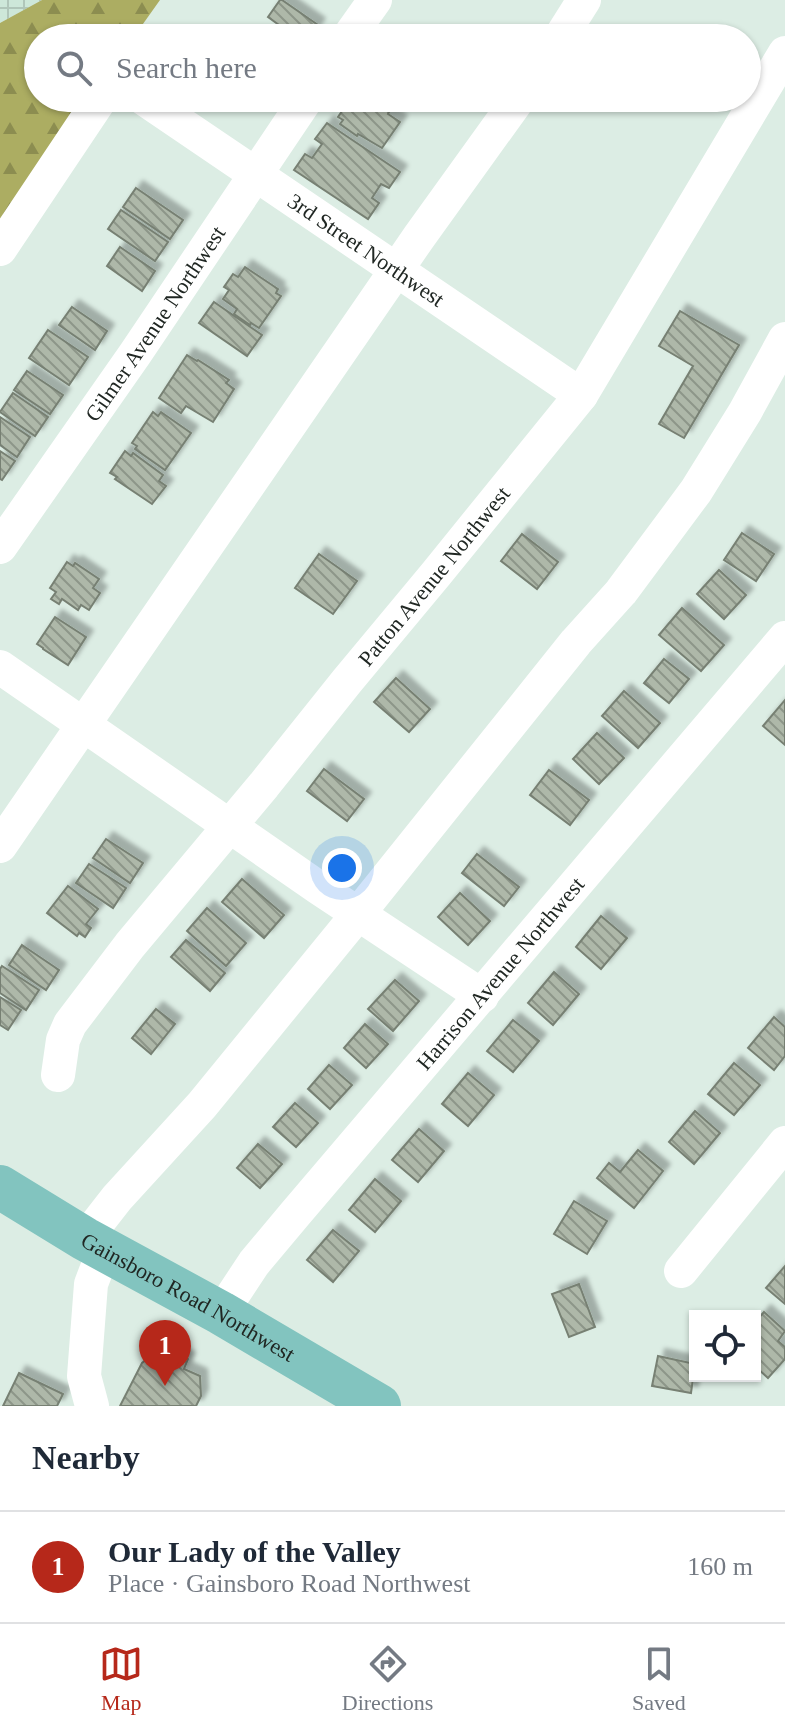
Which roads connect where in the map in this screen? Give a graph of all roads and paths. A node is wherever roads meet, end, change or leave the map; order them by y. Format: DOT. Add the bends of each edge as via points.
graph roads {
  1 [pos="375,0"];
  2 [pos="584,0"];
  3 [pos="358,24"];
  4 [pos="569,24"];
  5 [pos="785,53"];
  6 [pos="761,93"];
  7 [pos="92,112"];
  8 [pos="164,112"];
  9 [pos="297,112"];
  10 [pos="509,112"];
  11 [pos="750,112"];
  12 [pos="255,173"];
  13 [pos="0,249"];
  14 [pos="397,269"];
  15 [pos="785,339"];
  16 [pos="581,395"];
  17 [pos="0,547"];
  18 [pos="785,638"];
  19 [pos="0,667"];
  20 [pos="84,724"];
  21 [pos="230,826"];
  22 [pos="0,846"];
  23 [pos="358,914"];
  24 [pos="482,996"];
  25 [pos="58,1075"];
  26 [pos="785,1143"];
  27 [pos="0,1187"];
  28 [pos="94,1244"];
  29 [pos="681,1271"];
  30 [pos="221,1313"];
  31 [pos="92,1406"];
  32 [pos="379,1406"];
  1 -- 3 [label="street"];
  2 -- 4 [label="street"];
  5 -- 6 [label="street, Patton Avenue Northwest"];
  7 -- 13 [label="street"];
  8 -- 12 [label="street, 3rd Street Northwest"];
  9 -- 12 [label="street, Gilmer Avenue Northwest"];
  10 -- 14 [label="street"];
  11 -- 16 [label="street, Patton Avenue Northwest"];
  12 -- 14 [label="street, 3rd Street Northwest"];
  12 -- 17 [label="street, Gilmer Avenue Northwest"];
  14 -- 16 [label="street, 3rd Street Northwest"];
  14 -- 20 [label="street"];
  15 -- 23 [label="street" via="696,491 621,592"];
  16 -- 21 [label="street, Patton Avenue Northwest"];
  18 -- 24 [label="street, Harrison Avenue Northwest"];
  19 -- 20 [label="street"];
  20 -- 21 [label="street"];
  20 -- 22 [label="street"];
  21 -- 23 [label="street"];
  21 -- 25 [label="street, Patton Avenue Northwest" via="70,1024"];
  23 -- 24 [label="street"];
  23 -- 28 [label="street" via="202,1105 117,1198"];
  24 -- 30 [label="street, Harrison Avenue Northwest" via="254,1263"];
  26 -- 29 [label="street"];
  27 -- 28 [label="main road, Gainsboro Road Northwest"];
  28 -- 30 [label="main road, Gainsboro Road Northwest"];
  28 -- 31 [label="street" via="84,1376"];
  30 -- 32 [label="main road, Gainsboro Road Northwest"];
}
